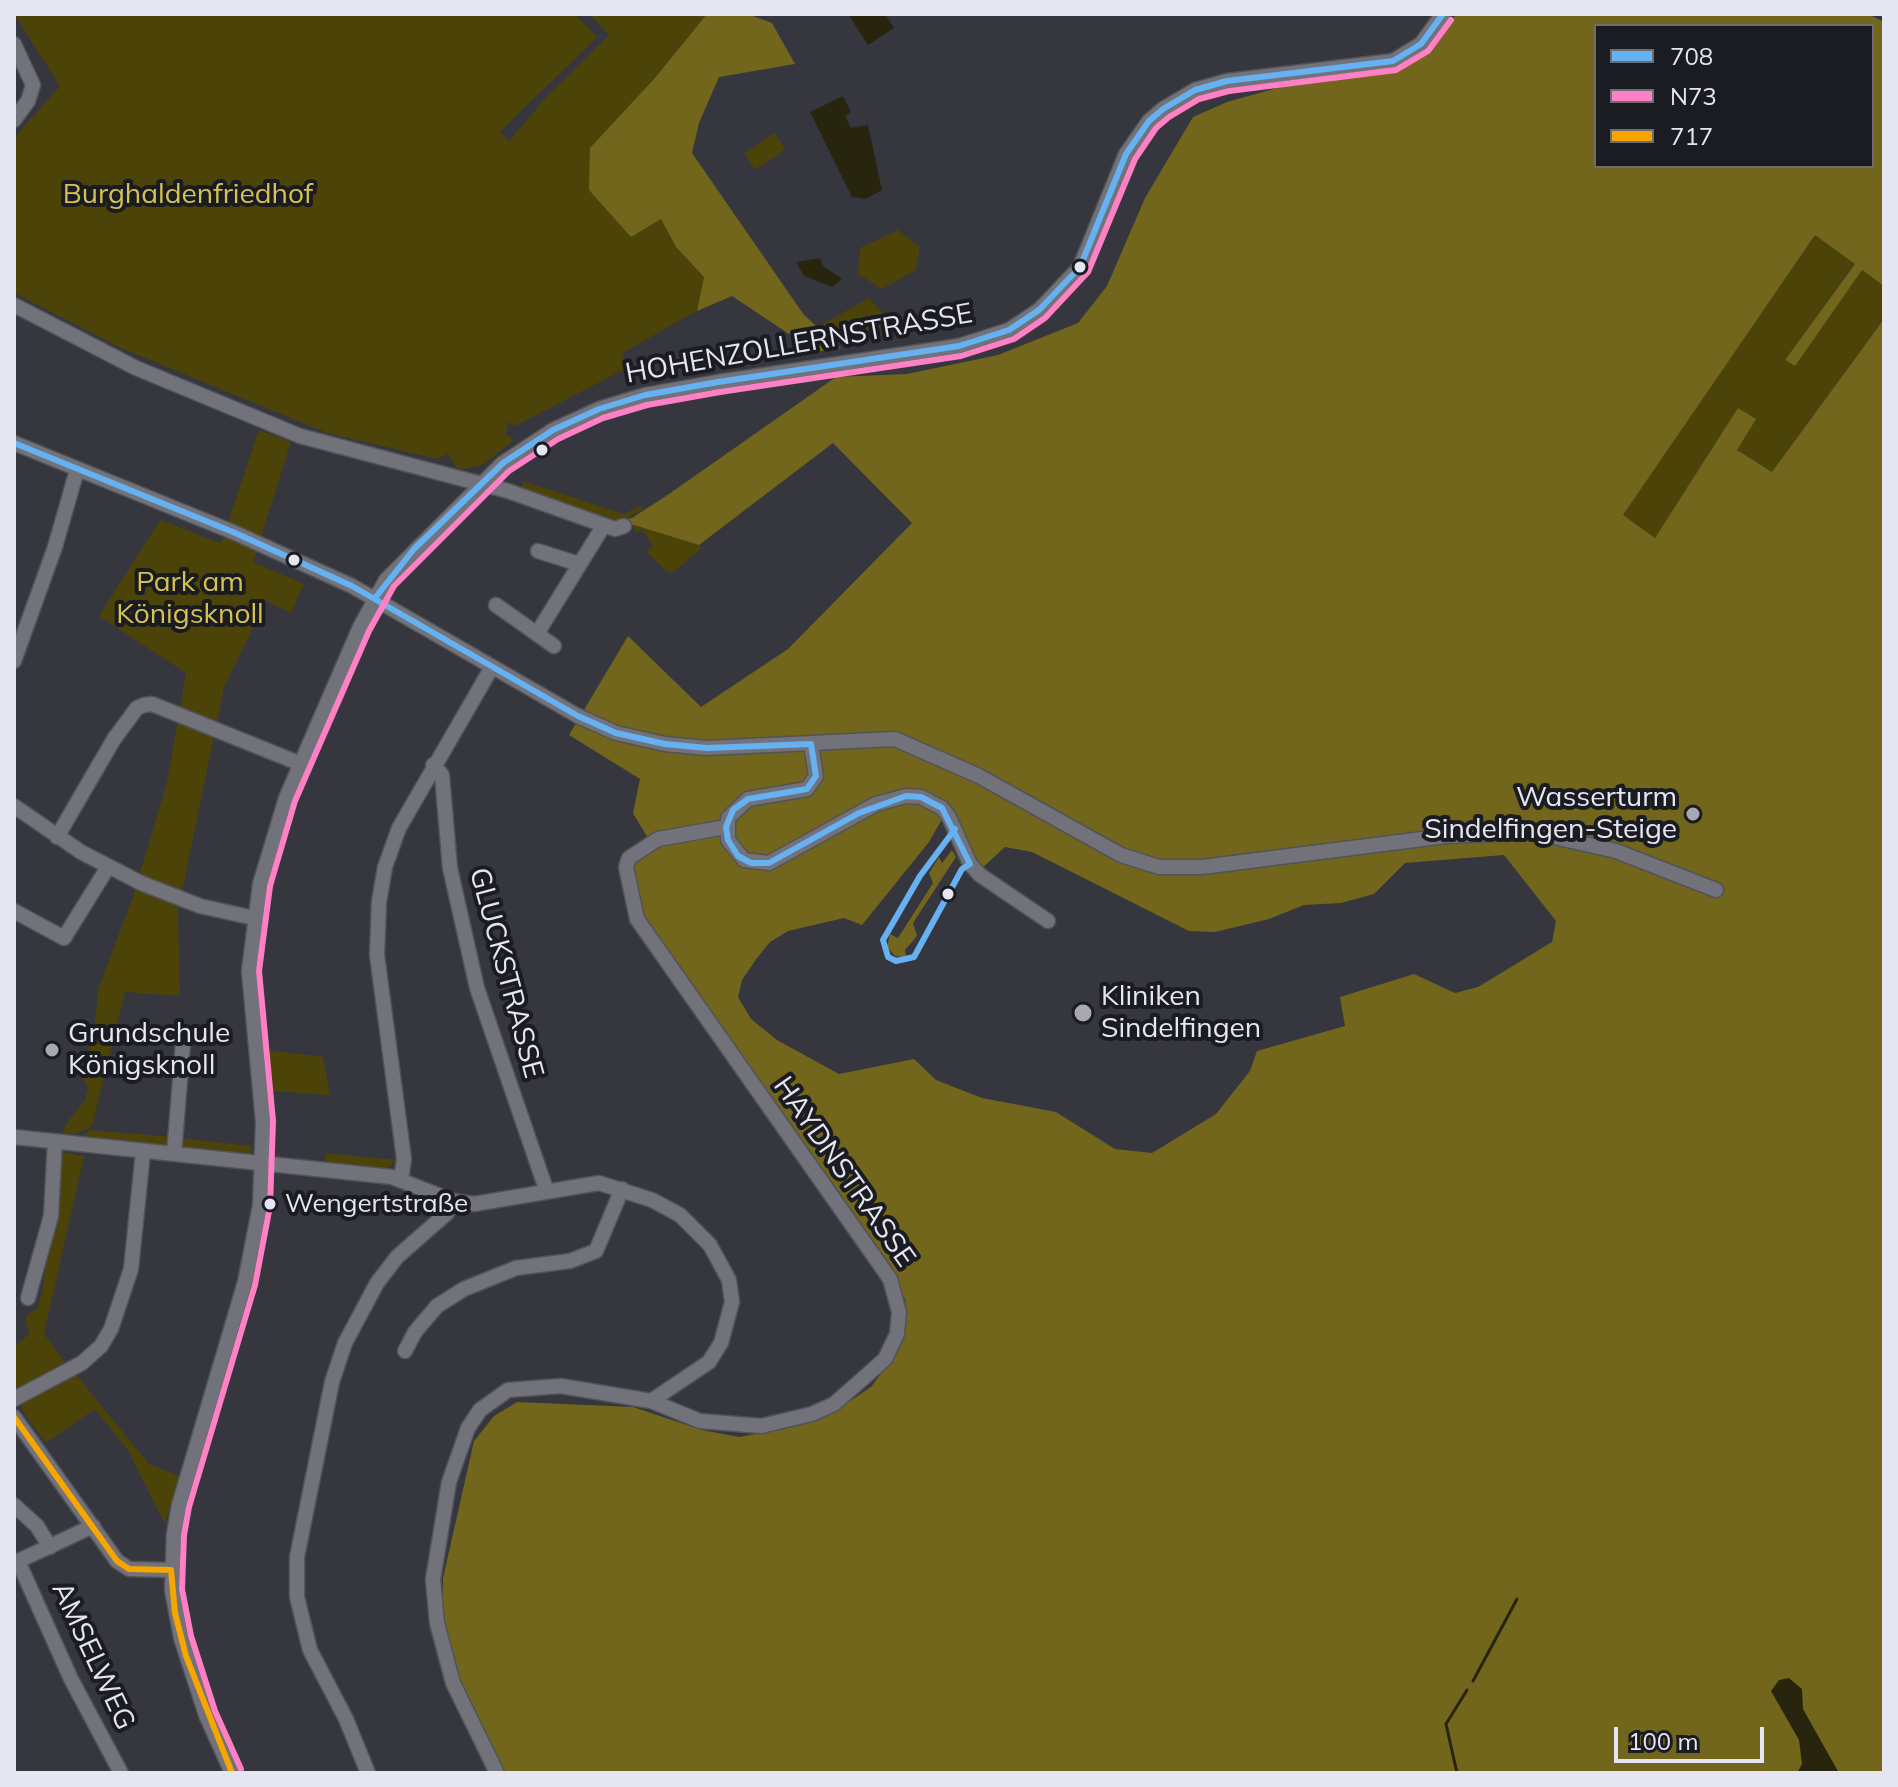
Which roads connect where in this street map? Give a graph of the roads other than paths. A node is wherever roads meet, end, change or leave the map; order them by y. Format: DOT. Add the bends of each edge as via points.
graph roads {
  1 [pos="1443,14"];
  2 [pos="14,44"];
  3 [pos="14,120"];
  4 [pos="14,305"];
  5 [pos="14,443"];
  6 [pos="77,470"];
  7 [pos="478,485"];
  8 [pos="604,525"];
  9 [pos="624,526"];
  10 [pos="538,551"];
  11 [pos="579,564"];
  12 [pos="375,598"];
  13 [pos="496,605"];
  14 [pos="538,632"];
  15 [pos="554,646"];
  16 [pos="14,661"];
  17 [pos="492,667"];
  18 [pos="811,744"];
  19 [pos="301,764"];
  20 [pos="433,765"];
  21 [pos="14,806"];
  22 [pos="726,827"];
  23 [pos="57,837"];
  24 [pos="108,867"];
  25 [pos="1716,890"];
  26 [pos="14,911"];
  27 [pos="254,918"];
  28 [pos="1048,921"];
  29 [pos="183,1043"];
  30 [pos="14,1137"];
  31 [pos="55,1141"];
  32 [pos="143,1152"];
  33 [pos="174,1154"];
  34 [pos="264,1164"];
  35 [pos="401,1180"];
  36 [pos="622,1189"];
  37 [pos="547,1192"];
  38 [pos="453,1201"];
  39 [pos="28,1298"];
  40 [pos="405,1351"];
  41 [pos="14,1399"];
  42 [pos="651,1401"];
  43 [pos="14,1417"];
  44 [pos="14,1505"];
  45 [pos="93,1526"];
  46 [pos="50,1547"];
  47 [pos="16,1562"];
  48 [pos="171,1570"];
  49 [pos="121,1773"];
  50 [pos="232,1773"];
  51 [pos="368,1773"];
  52 [pos="497,1773"];
  1 -- 7 [label="street, HOHENZOLLERNSTRASSE" via="1421,44 1393,61 1227,81 1195,90 1163,109 1126,154 1080,267 1039,310 1009,330 959,346 619,402 522,448"];
  2 -- 3 [label="street" via="33,90"];
  4 -- 7 [label="street" via="136,368 292,433"];
  5 -- 6 [label="street"];
  6 -- 12 [label="street" via="233,532"];
  6 -- 16 [label="street"];
  7 -- 8 [label="street"];
  7 -- 12 [label="street, HOHENZOLLERNSTRASSE"];
  8 -- 9 [label="street"];
  8 -- 11 [label="street"];
  10 -- 11 [label="street"];
  11 -- 14 [label="street"];
  12 -- 17 [label="street"];
  12 -- 19 [label="street, HOHENZOLLERNSTRASSE"];
  13 -- 14 [label="street"];
  14 -- 15 [label="street"];
  17 -- 18 [label="street" via="578,716 642,740 707,748"];
  17 -- 20 [label="street"];
  18 -- 22 [label="street" via="813,783 799,792 748,799 733,810"];
  18 -- 25 [label="street" via="882,737 909,744 1033,804 1121,855 1159,867 1202,867 1459,835 1532,832 1616,851"];
  19 -- 23 [label="street" via="144,705 114,739"];
  19 -- 27 [label="street, HOHENZOLLERNSTRASSE" via="277,821"];
  20 -- 35 [label="street" via="393,843 377,930 404,1159"];
  20 -- 37 [label="street, GLUCKSTRASSE" via="442,775 450,868 470,961"];
  21 -- 23 [label="street"];
  22 -- 28 [label="street" via="738,856 769,863 876,804 921,797 949,817 980,875"];
  22 -- 42 [label="street, HAYDNSTRASSE" via="658,839 629,858 626,867 637,919 890,1279 899,1324 892,1350 867,1379 812,1414 742,1427 700,1421"];
  23 -- 24 [label="street"];
  24 -- 26 [label="street" via="64,938"];
  24 -- 27 [label="street" via="200,906"];
  27 -- 34 [label="street, HOHENZOLLERNSTRASSE" via="249,971"];
  29 -- 33 [label="street"];
  30 -- 31 [label="street"];
  31 -- 32 [label="street"];
  31 -- 39 [label="street" via="51,1216"];
  32 -- 33 [label="street"];
  32 -- 41 [label="street" via="131,1269 111,1329 82,1363"];
  33 -- 34 [label="street"];
  34 -- 35 [label="street"];
  34 -- 48 [label="street, HOHENZOLLERNSTRASSE" via="250,1263 179,1505"];
  35 -- 38 [label="street"];
  36 -- 37 [label="street" via="599,1183"];
  36 -- 40 [label="street" via="596,1251 570,1261 516,1268 464,1289 437,1306"];
  36 -- 42 [label="street" via="666,1206 691,1224 721,1261 731,1292 728,1325 709,1362"];
  37 -- 38 [label="street" via="496,1203"];
  38 -- 51 [label="street" via="391,1266 345,1343 332,1382 297,1557 297,1597 310,1650"];
  42 -- 52 [label="street, HAYDNSTRASSE" via="573,1387 520,1386 487,1404 468,1428 441,1521 433,1567 434,1602 453,1683"];
  43 -- 45 [label="street"];
  44 -- 46 [label="street"];
  45 -- 46 [label="street"];
  45 -- 48 [label="street" via="124,1567"];
  46 -- 47 [label="street"];
  47 -- 49 [label="street, AMSELWEG"];
  48 -- 50 [label="street, HOHENZOLLERNSTRASSE" via="186,1656"];
}
